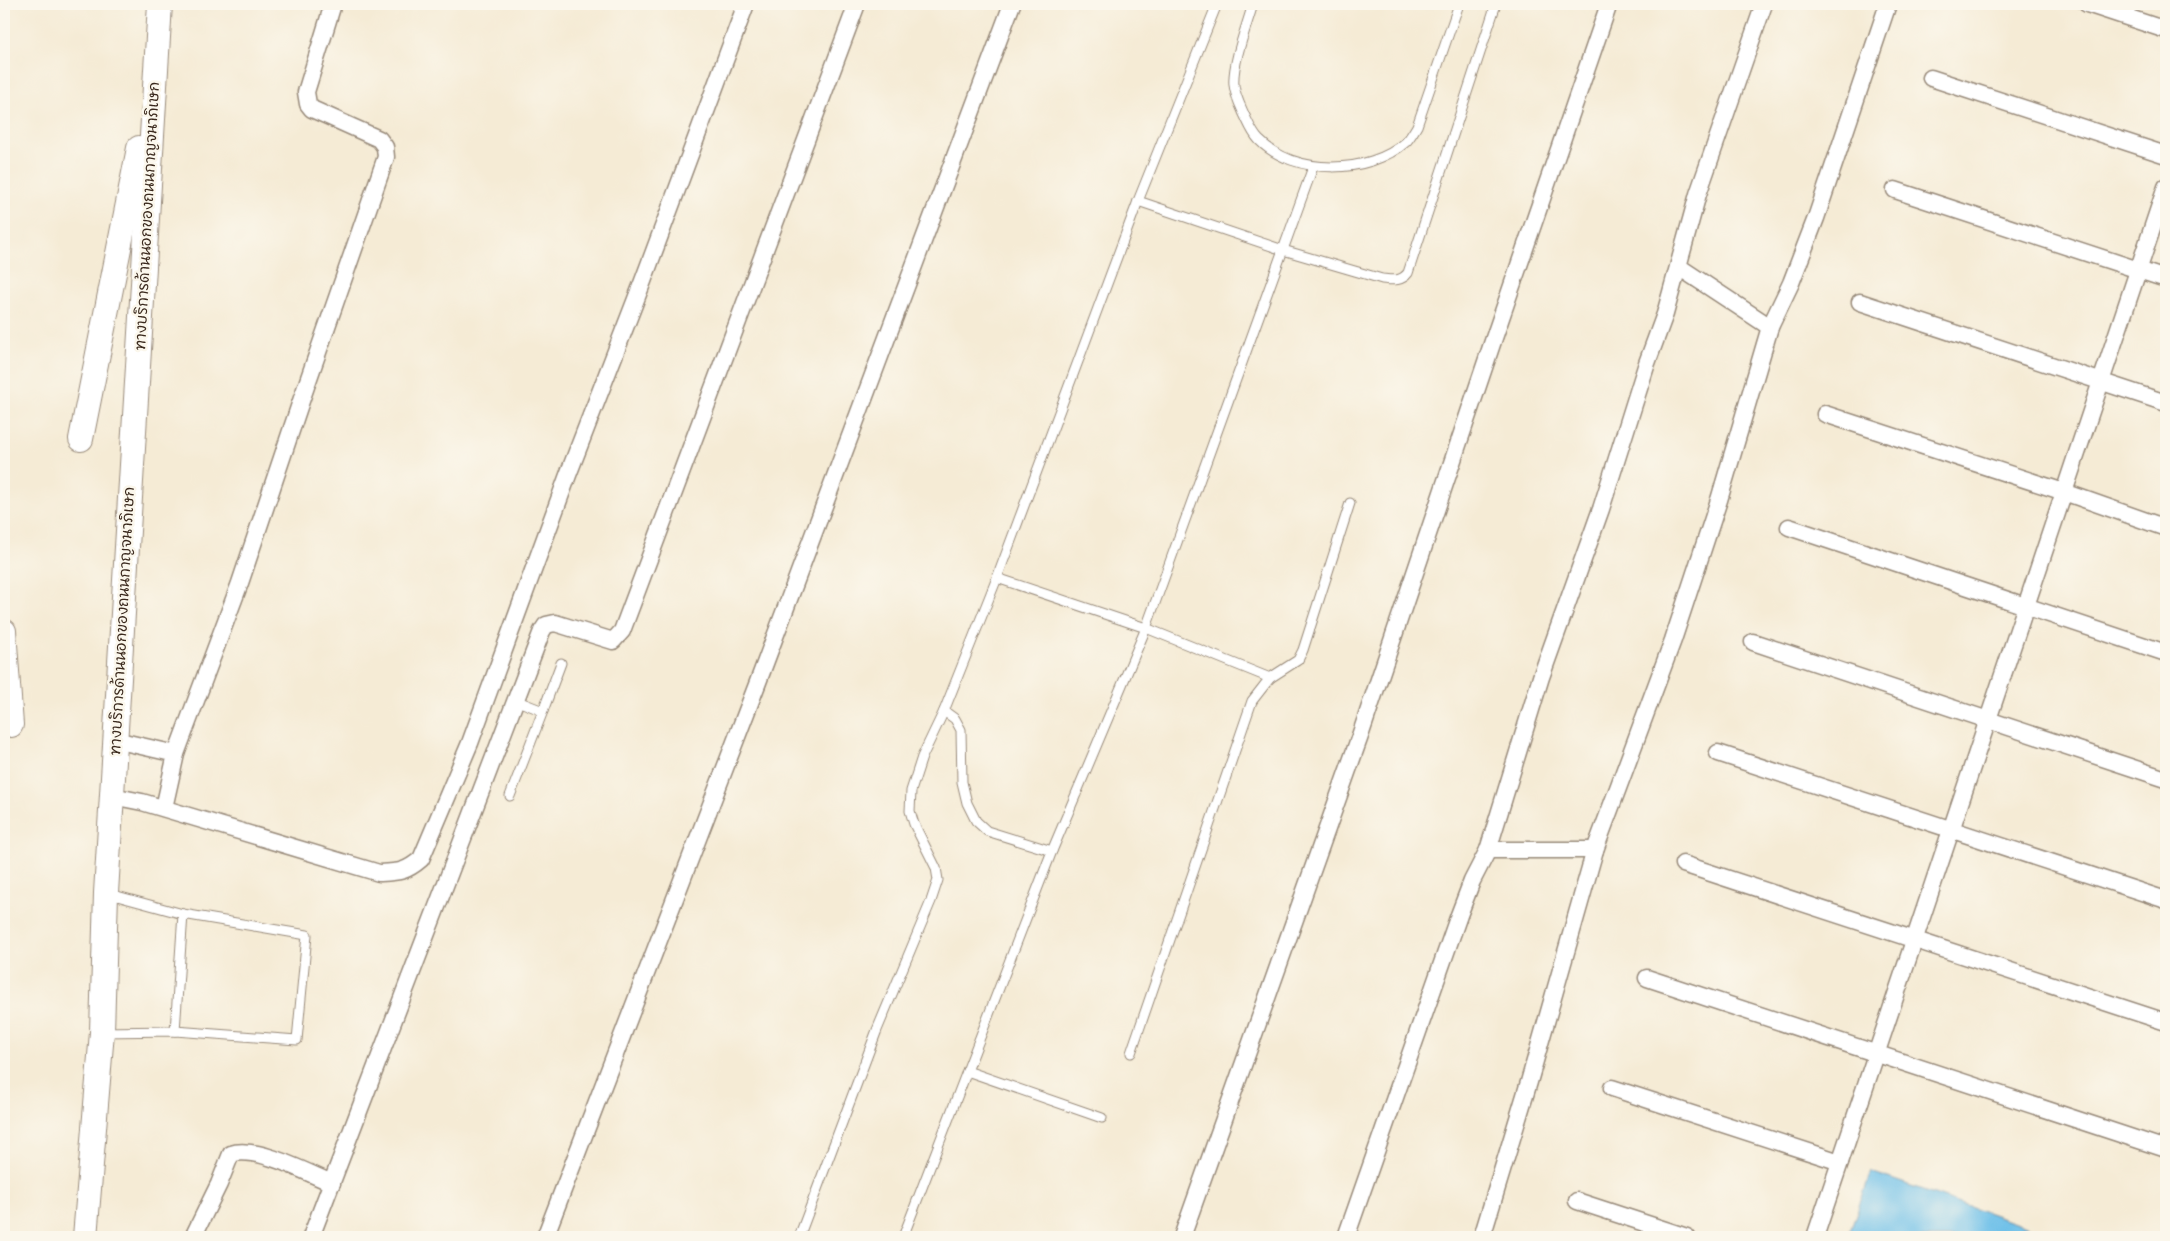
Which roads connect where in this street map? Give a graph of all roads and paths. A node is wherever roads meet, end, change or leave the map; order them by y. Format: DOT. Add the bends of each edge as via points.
graph roads {
  1 [pos="160,4"];
  2 [pos="333,4"];
  3 [pos="746,4"];
  4 [pos="857,4"];
  5 [pos="1012,4"];
  6 [pos="1217,4"];
  7 [pos="1253,4"];
  8 [pos="1459,4"];
  9 [pos="1496,4"];
  10 [pos="1610,4"];
  11 [pos="1764,4"];
  12 [pos="1888,4"];
  13 [pos="2087,4"];
  14 [pos="2166,30"];
  15 [pos="156,58"];
  16 [pos="1931,78"];
  17 [pos="2166,155"];
  18 [pos="1313,167"];
  19 [pos="2166,186"];
  20 [pos="1895,190"];
  21 [pos="1138,201"];
  22 [pos="1283,250"];
  23 [pos="1679,267"];
  24 [pos="2138,270"];
  25 [pos="2166,279"];
  26 [pos="1860,302"];
  27 [pos="1770,327"];
  28 [pos="2101,381"];
  29 [pos="2166,403"];
  30 [pos="1825,414"];
  31 [pos="81,439"];
  32 [pos="2064,492"];
  33 [pos="1350,503"];
  34 [pos="1789,527"];
  35 [pos="2166,528"];
  36 [pos="997,578"];
  37 [pos="2026,605"];
  38 [pos="1146,628"];
  39 [pos="4,632"];
  40 [pos="1753,642"];
  41 [pos="2166,653"];
  42 [pos="561,663"];
  43 [pos="1270,678"];
  44 [pos="516,700"];
  45 [pos="543,711"];
  46 [pos="944,711"];
  47 [pos="1988,719"];
  48 [pos="11,725"];
  49 [pos="115,740"];
  50 [pos="1718,753"];
  51 [pos="176,754"];
  52 [pos="2166,779"];
  53 [pos="112,796"];
  54 [pos="510,796"];
  55 [pos="164,808"];
  56 [pos="1952,829"];
  57 [pos="1488,850"];
  58 [pos="1595,850"];
  59 [pos="1052,851"];
  60 [pos="1683,864"];
  61 [pos="106,893"];
  62 [pos="2166,900"];
  63 [pos="183,914"];
  64 [pos="1914,939"];
  65 [pos="1647,978"];
  66 [pos="2166,1022"];
  67 [pos="175,1031"];
  68 [pos="102,1032"];
  69 [pos="1131,1053"];
  70 [pos="1876,1054"];
  71 [pos="967,1071"];
  72 [pos="1612,1088"];
  73 [pos="1102,1118"];
  74 [pos="2166,1149"];
  75 [pos="1840,1162"];
  76 [pos="332,1183"];
  77 [pos="1577,1201"];
  78 [pos="86,1233"];
  79 [pos="193,1237"];
  80 [pos="311,1237"];
  81 [pos="545,1237"];
  82 [pos="799,1237"];
  83 [pos="903,1237"];
  84 [pos="1182,1237"];
  85 [pos="1346,1237"];
  86 [pos="1482,1237"];
  87 [pos="1687,1237"];
  88 [pos="1815,1237"];
  1 -- 15 [label="main road, ทางบริการด้านนอกของถนนกาญจนาภิเษก"];
  2 -- 51 [label="street" via="306,92 308,104 312,109 379,138 385,147 386,157 240,583"];
  3 -- 55 [label="street" via="470,744 421,859 409,869 379,873"];
  4 -- 44 [label="street" via="622,631 613,641 555,623 546,625"];
  5 -- 81 [label="street"];
  6 -- 21 [label="lane"];
  7 -- 18 [label="lane" via="1236,66 1234,85 1238,102 1258,140 1286,157"];
  8 -- 18 [label="lane" via="1417,126 1406,142 1389,153 1358,165"];
  9 -- 22 [label="lane" via="1404,278 1382,279"];
  10 -- 84 [label="street" via="1356,746"];
  11 -- 23 [label="street" via="1698,194"];
  12 -- 27 [label="street" via="1813,226"];
  13 -- 14 [label="street"];
  15 -- 31 [label="main road"];
  15 -- 49 [label="main road, ทางบริการด้านนอกของถนนกาญจนาภิเษก"];
  16 -- 17 [label="street"];
  18 -- 22 [label="lane"];
  19 -- 24 [label="street"];
  20 -- 24 [label="street"];
  21 -- 22 [label="lane"];
  21 -- 36 [label="lane"];
  22 -- 38 [label="lane"];
  23 -- 27 [label="street"];
  23 -- 57 [label="street" via="1601,509 1541,677"];
  24 -- 25 [label="street"];
  24 -- 28 [label="street"];
  26 -- 28 [label="street"];
  27 -- 58 [label="street" via="1719,500 1676,630"];
  28 -- 29 [label="street"];
  28 -- 32 [label="street"];
  30 -- 32 [label="street"];
  32 -- 35 [label="street"];
  32 -- 37 [label="street"];
  33 -- 43 [label="lane" via="1303,650 1298,660"];
  34 -- 37 [label="street"];
  36 -- 38 [label="lane"];
  36 -- 46 [label="lane"];
  37 -- 41 [label="street"];
  37 -- 47 [label="street"];
  38 -- 43 [label="lane"];
  38 -- 59 [label="lane"];
  39 -- 48 [label="main road"];
  40 -- 47 [label="street"];
  42 -- 45 [label="lane"];
  43 -- 69 [label="lane" via="1252,701"];
  44 -- 45 [label="lane"];
  44 -- 76 [label="street"];
  45 -- 54 [label="lane"];
  46 -- 59 [label="lane" via="961,730 962,782 976,821 987,832"];
  46 -- 82 [label="lane" via="922,757 910,802 914,824 932,857 938,880"];
  47 -- 52 [label="street"];
  47 -- 56 [label="street"];
  49 -- 51 [label="street"];
  49 -- 53 [label="main road, ทางบริการด้านนอกของถนนกาญจนาภิเษก"];
  50 -- 56 [label="street"];
  51 -- 55 [label="street"];
  53 -- 55 [label="street"];
  53 -- 61 [label="main road, ทางบริการด้านนอกของถนนกาญจนาภิเษก"];
  56 -- 62 [label="street"];
  56 -- 64 [label="street"];
  57 -- 58 [label="street"];
  57 -- 85 [label="street" via="1459,915"];
  58 -- 86 [label="street"];
  59 -- 71 [label="lane"];
  60 -- 64 [label="street"];
  61 -- 63 [label="lane"];
  61 -- 68 [label="main road, ทางบริการด้านนอกของถนนกาญจนาภิเษก"];
  63 -- 67 [label="lane"];
  63 -- 67 [label="lane" via="307,935 297,1040"];
  64 -- 66 [label="street"];
  64 -- 70 [label="street"];
  65 -- 70 [label="street"];
  67 -- 68 [label="lane"];
  68 -- 78 [label="main road, ทางบริการด้านนอกของถนนกาญจนาภิเษก"];
  70 -- 74 [label="street"];
  70 -- 75 [label="street"];
  71 -- 73 [label="lane"];
  71 -- 83 [label="lane"];
  72 -- 75 [label="street"];
  75 -- 88 [label="street"];
  76 -- 79 [label="street" via="270,1158 238,1151 230,1154"];
  76 -- 80 [label="street"];
  77 -- 87 [label="street"];
}
